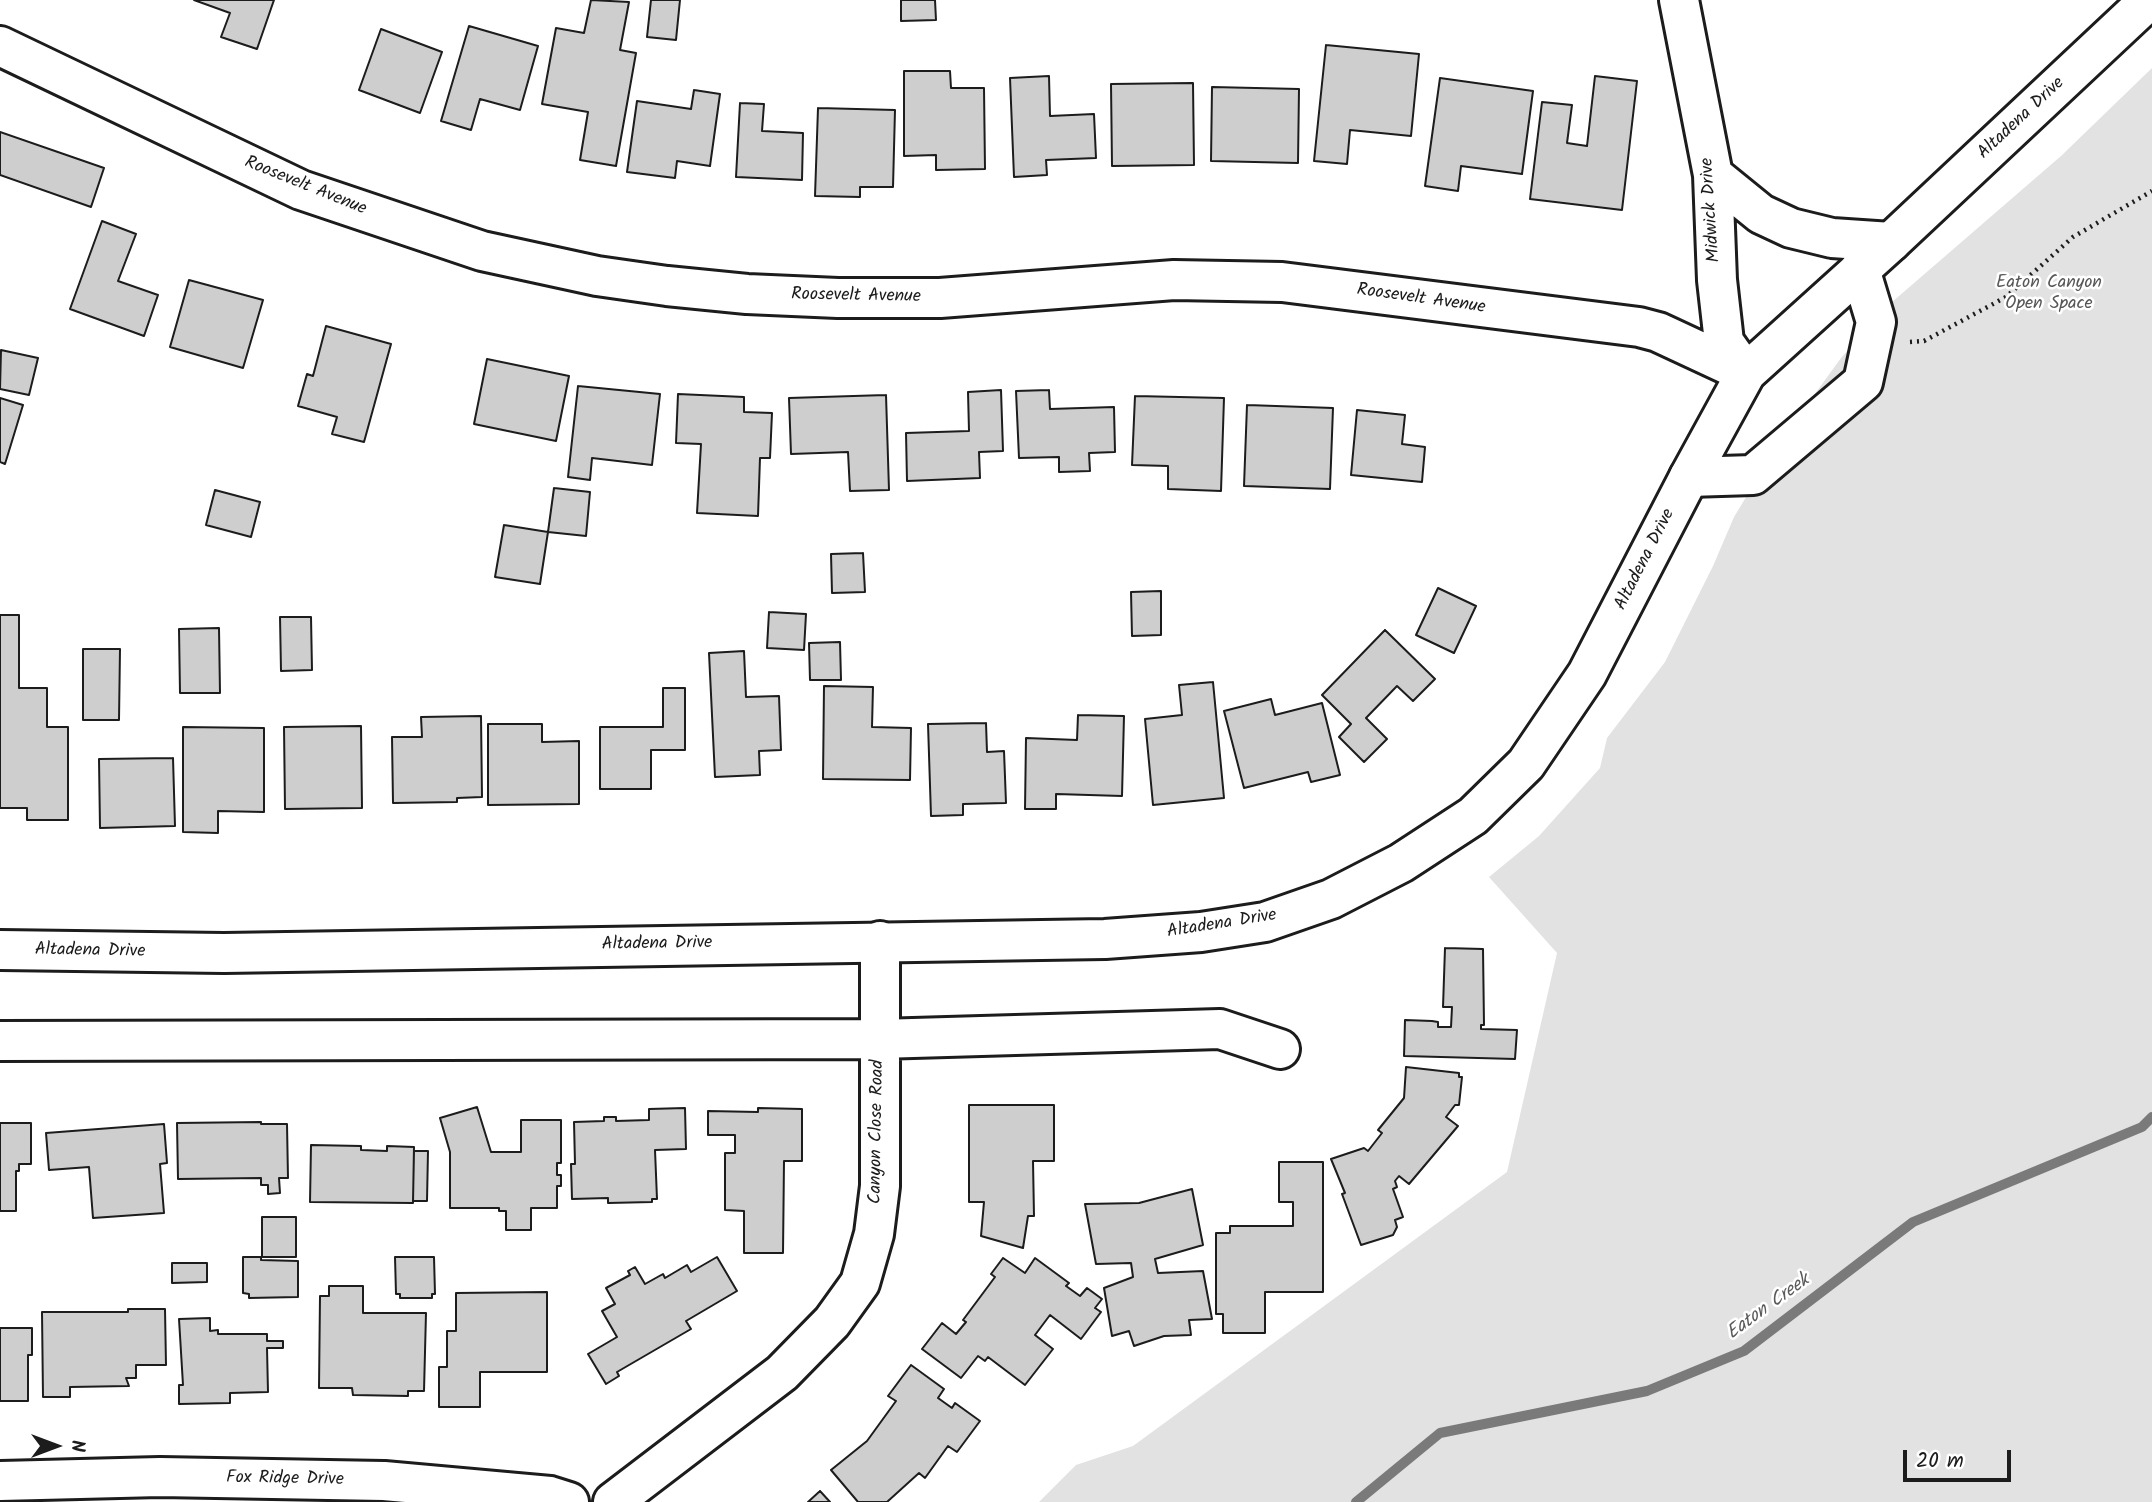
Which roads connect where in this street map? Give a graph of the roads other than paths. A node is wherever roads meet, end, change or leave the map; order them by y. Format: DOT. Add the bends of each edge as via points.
graph roads {
  1 [pos="1679,0"];
  2 [pos="2149,0"];
  3 [pos="0,46"];
  4 [pos="1713,175"];
  5 [pos="1891,242"];
  6 [pos="1860,270"];
  7 [pos="1746,373"];
  8 [pos="1689,477"];
  9 [pos="880,941"];
  10 [pos="0,950"];
  11 [pos="879,1039"];
  12 [pos="0,1041"];
  13 [pos="1280,1049"];
  14 [pos="0,1481"];
  15 [pos="569,1502"];
  16 [pos="613,1502"];
  1 -- 4 [label="street, Midwick Drive"];
  2 -- 5 [label="street, Altadena Drive"];
  3 -- 7 [label="street, Roosevelt Avenue" via="301,190 482,250 597,276 747,294 838,298 940,298 1174,280 1282,282 1639,327"];
  4 -- 5 [label="street" via="1761,214 1791,228"];
  4 -- 7 [label="street, Midwick Drive" via="1724,342"];
  5 -- 6 [label="street, Altadena Drive"];
  6 -- 7 [label="street, Altadena Drive"];
  6 -- 8 [label="street" via="1875,323 1863,382 1754,475"];
  7 -- 8 [label="street, Altadena Drive"];
  8 -- 9 [label="street, Altadena Drive" via="1587,674 1525,764 1473,816 1401,863 1331,899 1265,922 1201,932 1105,939"];
  9 -- 10 [label="street, Altadena Drive" via="224,953"];
  9 -- 11 [label="street, Canyon Close Road"];
  11 -- 12 [label="street"];
  11 -- 13 [label="street" via="1220,1029"];
  11 -- 16 [label="street, Canyon Close Road" via="880,1186 874,1234 860,1283 832,1322 782,1373"];
  14 -- 15 [label="street, Fox Ridge Drive" via="384,1481 550,1496"];
}
